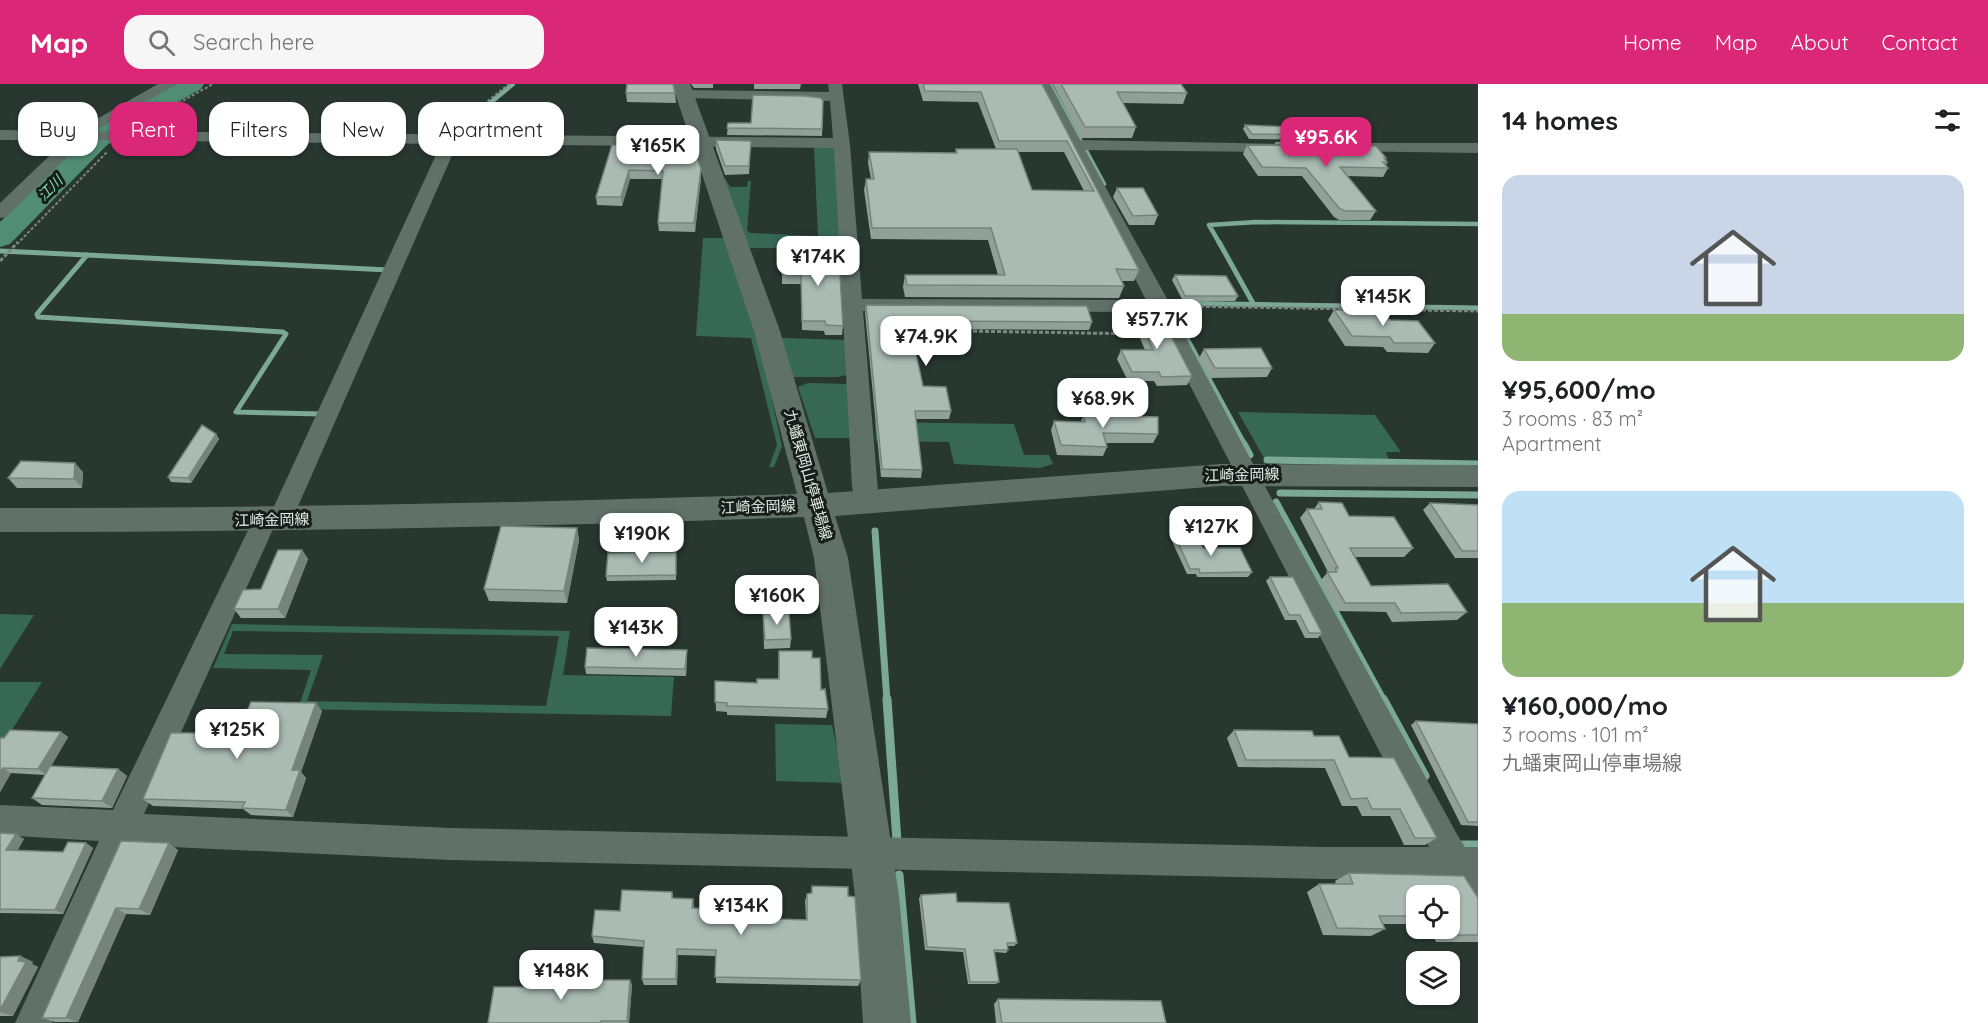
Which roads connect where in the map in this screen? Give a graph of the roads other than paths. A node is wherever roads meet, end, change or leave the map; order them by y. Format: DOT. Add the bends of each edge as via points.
graph roads {
  1 [pos="169,84"];
  2 [pos="1043,84"];
  3 [pos="682,89"];
  4 [pos="836,90"];
  5 [pos="98,124"];
  6 [pos="418,133"];
  7 [pos="0,135"];
  8 [pos="18,135"];
  9 [pos="98,135"];
  10 [pos="564,137"];
  11 [pos="701,142"];
  12 [pos="840,143"];
  13 [pos="1081,145"];
  14 [pos="1291,147"];
  15 [pos="1325,148"];
  16 [pos="1478,148"];
  17 [pos="62,156"];
  18 [pos="442,156"];
  19 [pos="0,213"];
  20 [pos="856,305"];
  21 [pos="1169,306"];
  22 [pos="1248,474"];
  23 [pos="1478,476"];
  24 [pos="867,502"];
  25 [pos="817,505"];
  26 [pos="0,520"];
  27 [pos="272,520"];
  28 [pos="0,820"];
  29 [pos="121,828"];
  30 [pos="871,853"];
  31 [pos="1468,863"];
  32 [pos="1478,897"];
  33 [pos="33,1023"];
  34 [pos="886,1023"];
  1 -- 5 [label="street"];
  2 -- 13 [label="street"];
  3 -- 4 [label="street"];
  3 -- 11 [label="main road, 九蟠東岡山停車場線"];
  4 -- 12 [label="street"];
  6 -- 9 [label="street"];
  7 -- 8 [label="street"];
  10 -- 11 [label="street"];
  11 -- 12 [label="street"];
  11 -- 25 [label="main road, 九蟠東岡山停車場線" via="767,331"];
  12 -- 20 [label="street"];
  13 -- 14 [label="street"];
  13 -- 21 [label="street"];
  15 -- 16 [label="street"];
  17 -- 19 [label="street"];
  18 -- 27 [label="street"];
  20 -- 21 [label="street"];
  20 -- 24 [label="street"];
  21 -- 22 [label="street" via="1176,334"];
  22 -- 23 [label="main road, 江崎金岡線"];
  22 -- 24 [label="main road, 江崎金岡線"];
  22 -- 31 [label="street" via="1447,847"];
  24 -- 25 [label="main road, 江崎金岡線"];
  25 -- 27 [label="main road, 江崎金岡線"];
  25 -- 30 [label="main road, 九蟠東岡山停車場線" via="831,558"];
  26 -- 27 [label="main road, 江崎金岡線"];
  27 -- 29 [label="street"];
  28 -- 29 [label="street"];
  29 -- 30 [label="street" via="450,844"];
  29 -- 33 [label="street"];
  30 -- 31 [label="street"];
  30 -- 34 [label="main road, 九蟠東岡山停車場線"];
  31 -- 32 [label="street"];
}
